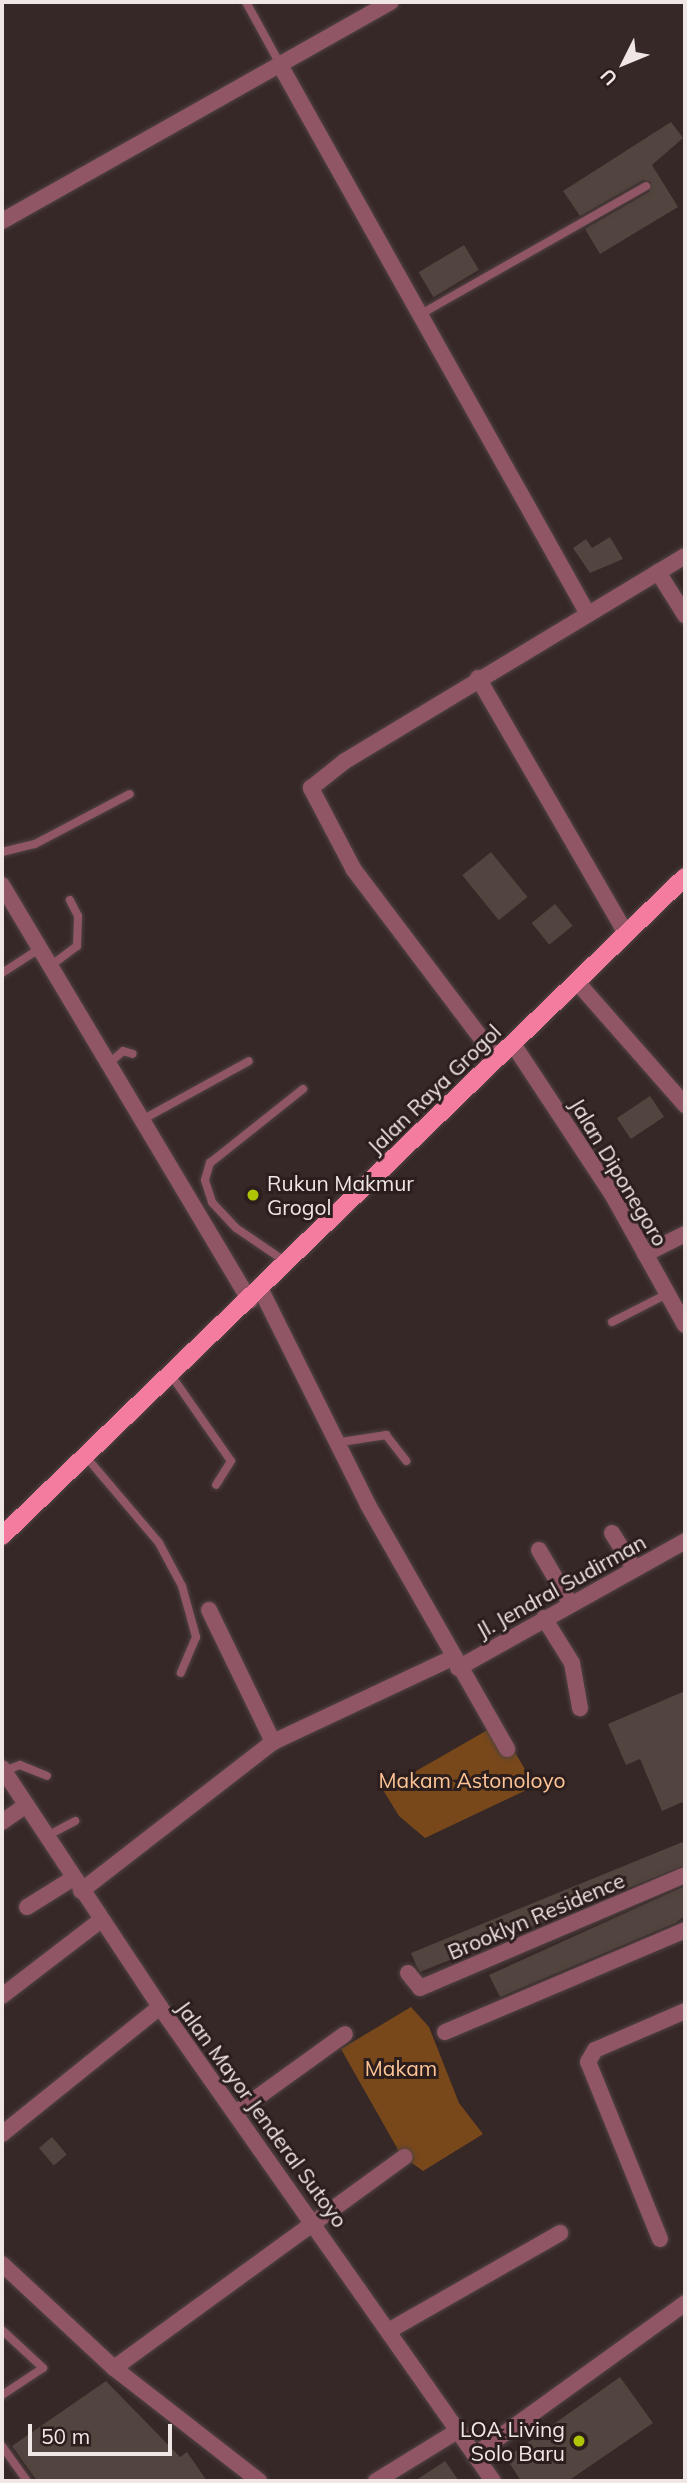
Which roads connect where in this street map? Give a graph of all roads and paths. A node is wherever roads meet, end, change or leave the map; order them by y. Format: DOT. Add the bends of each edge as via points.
graph roads {
  1 [pos="246,2"];
  2 [pos="390,2"];
  3 [pos="280,65"];
  4 [pos="646,186"];
  5 [pos="2,222"];
  6 [pos="421,314"];
  7 [pos="685,556"];
  8 [pos="658,572"];
  9 [pos="587,614"];
  10 [pos="685,615"];
  11 [pos="478,678"];
  12 [pos="130,794"];
  13 [pos="2,852"];
  14 [pos="685,877"];
  15 [pos="2,885"];
  16 [pos="70,900"];
  17 [pos="625,933"];
  18 [pos="39,949"];
  19 [pos="49,967"];
  20 [pos="2,973"];
  21 [pos="576,982"];
  22 [pos="513,1044"];
  23 [pos="133,1054"];
  24 [pos="496,1059"];
  25 [pos="249,1061"];
  26 [pos="107,1065"];
  27 [pos="303,1089"];
  28 [pos="685,1105"];
  29 [pos="140,1121"];
  30 [pos="685,1234"];
  31 [pos="645,1254"];
  32 [pos="288,1264"];
  33 [pos="667,1294"];
  34 [pos="255,1296"];
  35 [pos="612,1322"];
  36 [pos="685,1325"];
  37 [pos="173,1378"];
  38 [pos="341,1442"];
  39 [pos="87,1458"];
  40 [pos="407,1461"];
  41 [pos="216,1485"];
  42 [pos="612,1533"];
  43 [pos="2,1536"];
  44 [pos="685,1541"];
  45 [pos="539,1550"];
  46 [pos="634,1567"];
  47 [pos="570,1603"];
  48 [pos="209,1610"];
  49 [pos="544,1618"];
  50 [pos="455,1663"];
  51 [pos="181,1673"];
  52 [pos="580,1708"];
  53 [pos="273,1742"];
  54 [pos="507,1749"];
  55 [pos="3,1770"];
  56 [pos="47,1776"];
  57 [pos="25,1806"];
  58 [pos="75,1821"];
  59 [pos="2,1822"];
  60 [pos="44,1837"];
  61 [pos="685,1875"];
  62 [pos="77,1885"];
  63 [pos="27,1906"];
  64 [pos="101,1920"];
  65 [pos="685,1930"];
  66 [pos="408,1973"];
  67 [pos="2,1996"];
  68 [pos="160,2007"];
  69 [pos="685,2011"];
  70 [pos="445,2032"];
  71 [pos="345,2034"];
  72 [pos="237,2112"];
  73 [pos="2,2134"];
  74 [pos="404,2157"];
  75 [pos="315,2221"];
  76 [pos="559,2233"];
  77 [pos="660,2239"];
  78 [pos="2,2264"];
  79 [pos="684,2307"];
  80 [pos="2,2329"];
  81 [pos="390,2330"];
  82 [pos="114,2368"];
  83 [pos="2,2395"];
  84 [pos="459,2430"];
  85 [pos="2,2446"];
  86 [pos="476,2454"];
  87 [pos="27,2481"];
  88 [pos="259,2481"];
  89 [pos="376,2481"];
  90 [pos="493,2481"];
  1 -- 3 [label="lane"];
  2 -- 3 [label="street"];
  3 -- 5 [label="street"];
  3 -- 6 [label="street"];
  4 -- 6 [label="lane"];
  6 -- 9 [label="street"];
  7 -- 8 [label="street"];
  8 -- 9 [label="street"];
  8 -- 10 [label="street"];
  9 -- 11 [label="street"];
  11 -- 17 [label="street"];
  11 -- 24 [label="street" via="323,775 312,794 402,941"];
  12 -- 13 [label="lane" via="35,844"];
  14 -- 17 [label="main road, Jalan Raya Grogol"];
  15 -- 18 [label="street"];
  16 -- 19 [label="lane" via="78,916 77,946"];
  17 -- 21 [label="main road, Jalan Raya Grogol"];
  18 -- 19 [label="street"];
  18 -- 20 [label="lane"];
  19 -- 26 [label="street"];
  21 -- 22 [label="main road, Jalan Raya Grogol"];
  21 -- 28 [label="street"];
  22 -- 24 [label="main road, Jalan Raya Grogol"];
  22 -- 31 [label="street, Jalan Diponegoro"];
  23 -- 26 [label="lane" via="123,1051"];
  24 -- 32 [label="main road, Jalan Raya Grogol"];
  25 -- 29 [label="lane"];
  26 -- 29 [label="street"];
  27 -- 32 [label="lane" via="210,1163 205,1180 212,1202 236,1228"];
  29 -- 34 [label="street"];
  30 -- 31 [label="street"];
  31 -- 33 [label="street, Jalan Diponegoro"];
  32 -- 34 [label="main road, Jalan Raya Grogol"];
  33 -- 35 [label="lane"];
  33 -- 36 [label="street, Jalan Diponegoro"];
  34 -- 37 [label="main road, Jalan Raya Grogol"];
  34 -- 38 [label="street"];
  37 -- 39 [label="main road, Jalan Raya Grogol"];
  37 -- 41 [label="lane" via="231,1461"];
  38 -- 40 [label="lane" via="386,1435"];
  38 -- 50 [label="street"];
  39 -- 43 [label="main road, Jalan Raya Grogol"];
  39 -- 51 [label="lane" via="159,1543 182,1586 196,1637"];
  42 -- 46 [label="street"];
  44 -- 46 [label="street, Jl. Jendral Sudirman"];
  45 -- 47 [label="street"];
  46 -- 47 [label="street, Jl. Jendral Sudirman"];
  47 -- 49 [label="street, Jl. Jendral Sudirman"];
  48 -- 53 [label="street"];
  49 -- 50 [label="street, Jl. Jendral Sudirman"];
  49 -- 52 [label="street" via="572,1663"];
  50 -- 53 [label="street, Jl. Jendral Sudirman"];
  50 -- 54 [label="street"];
  53 -- 62 [label="street, Jl. Jendral Sudirman"];
  55 -- 56 [label="lane" via="20,1765"];
  55 -- 57 [label="street, Jalan Mayor Jenderal Sutoyo"];
  57 -- 59 [label="street"];
  57 -- 60 [label="street, Jalan Mayor Jenderal Sutoyo"];
  58 -- 60 [label="lane"];
  60 -- 62 [label="street, Jalan Mayor Jenderal Sutoyo"];
  61 -- 66 [label="street, Brooklyn Residence" via="420,1988"];
  62 -- 63 [label="street, Jl. Jendral Sudirman"];
  62 -- 64 [label="street, Jalan Mayor Jenderal Sutoyo"];
  64 -- 67 [label="street"];
  64 -- 68 [label="street, Jalan Mayor Jenderal Sutoyo"];
  65 -- 70 [label="street"];
  68 -- 72 [label="street, Jalan Mayor Jenderal Sutoyo"];
  68 -- 73 [label="street"];
  69 -- 77 [label="street" via="595,2050 589,2062"];
  71 -- 72 [label="street"];
  72 -- 75 [label="street, Jalan Mayor Jenderal Sutoyo"];
  74 -- 75 [label="street"];
  75 -- 81 [label="street, Jalan Mayor Jenderal Sutoyo"];
  75 -- 82 [label="street"];
  76 -- 81 [label="street"];
  78 -- 82 [label="street"];
  79 -- 86 [label="street"];
  80 -- 83 [label="lane" via="43,2368"];
  81 -- 84 [label="street, Jalan Mayor Jenderal Sutoyo"];
  82 -- 88 [label="street"];
  84 -- 86 [label="street, Jalan Mayor Jenderal Sutoyo"];
  84 -- 89 [label="street"];
  85 -- 87 [label="lane"];
  86 -- 90 [label="street, Jalan Mayor Jenderal Sutoyo"];
}
